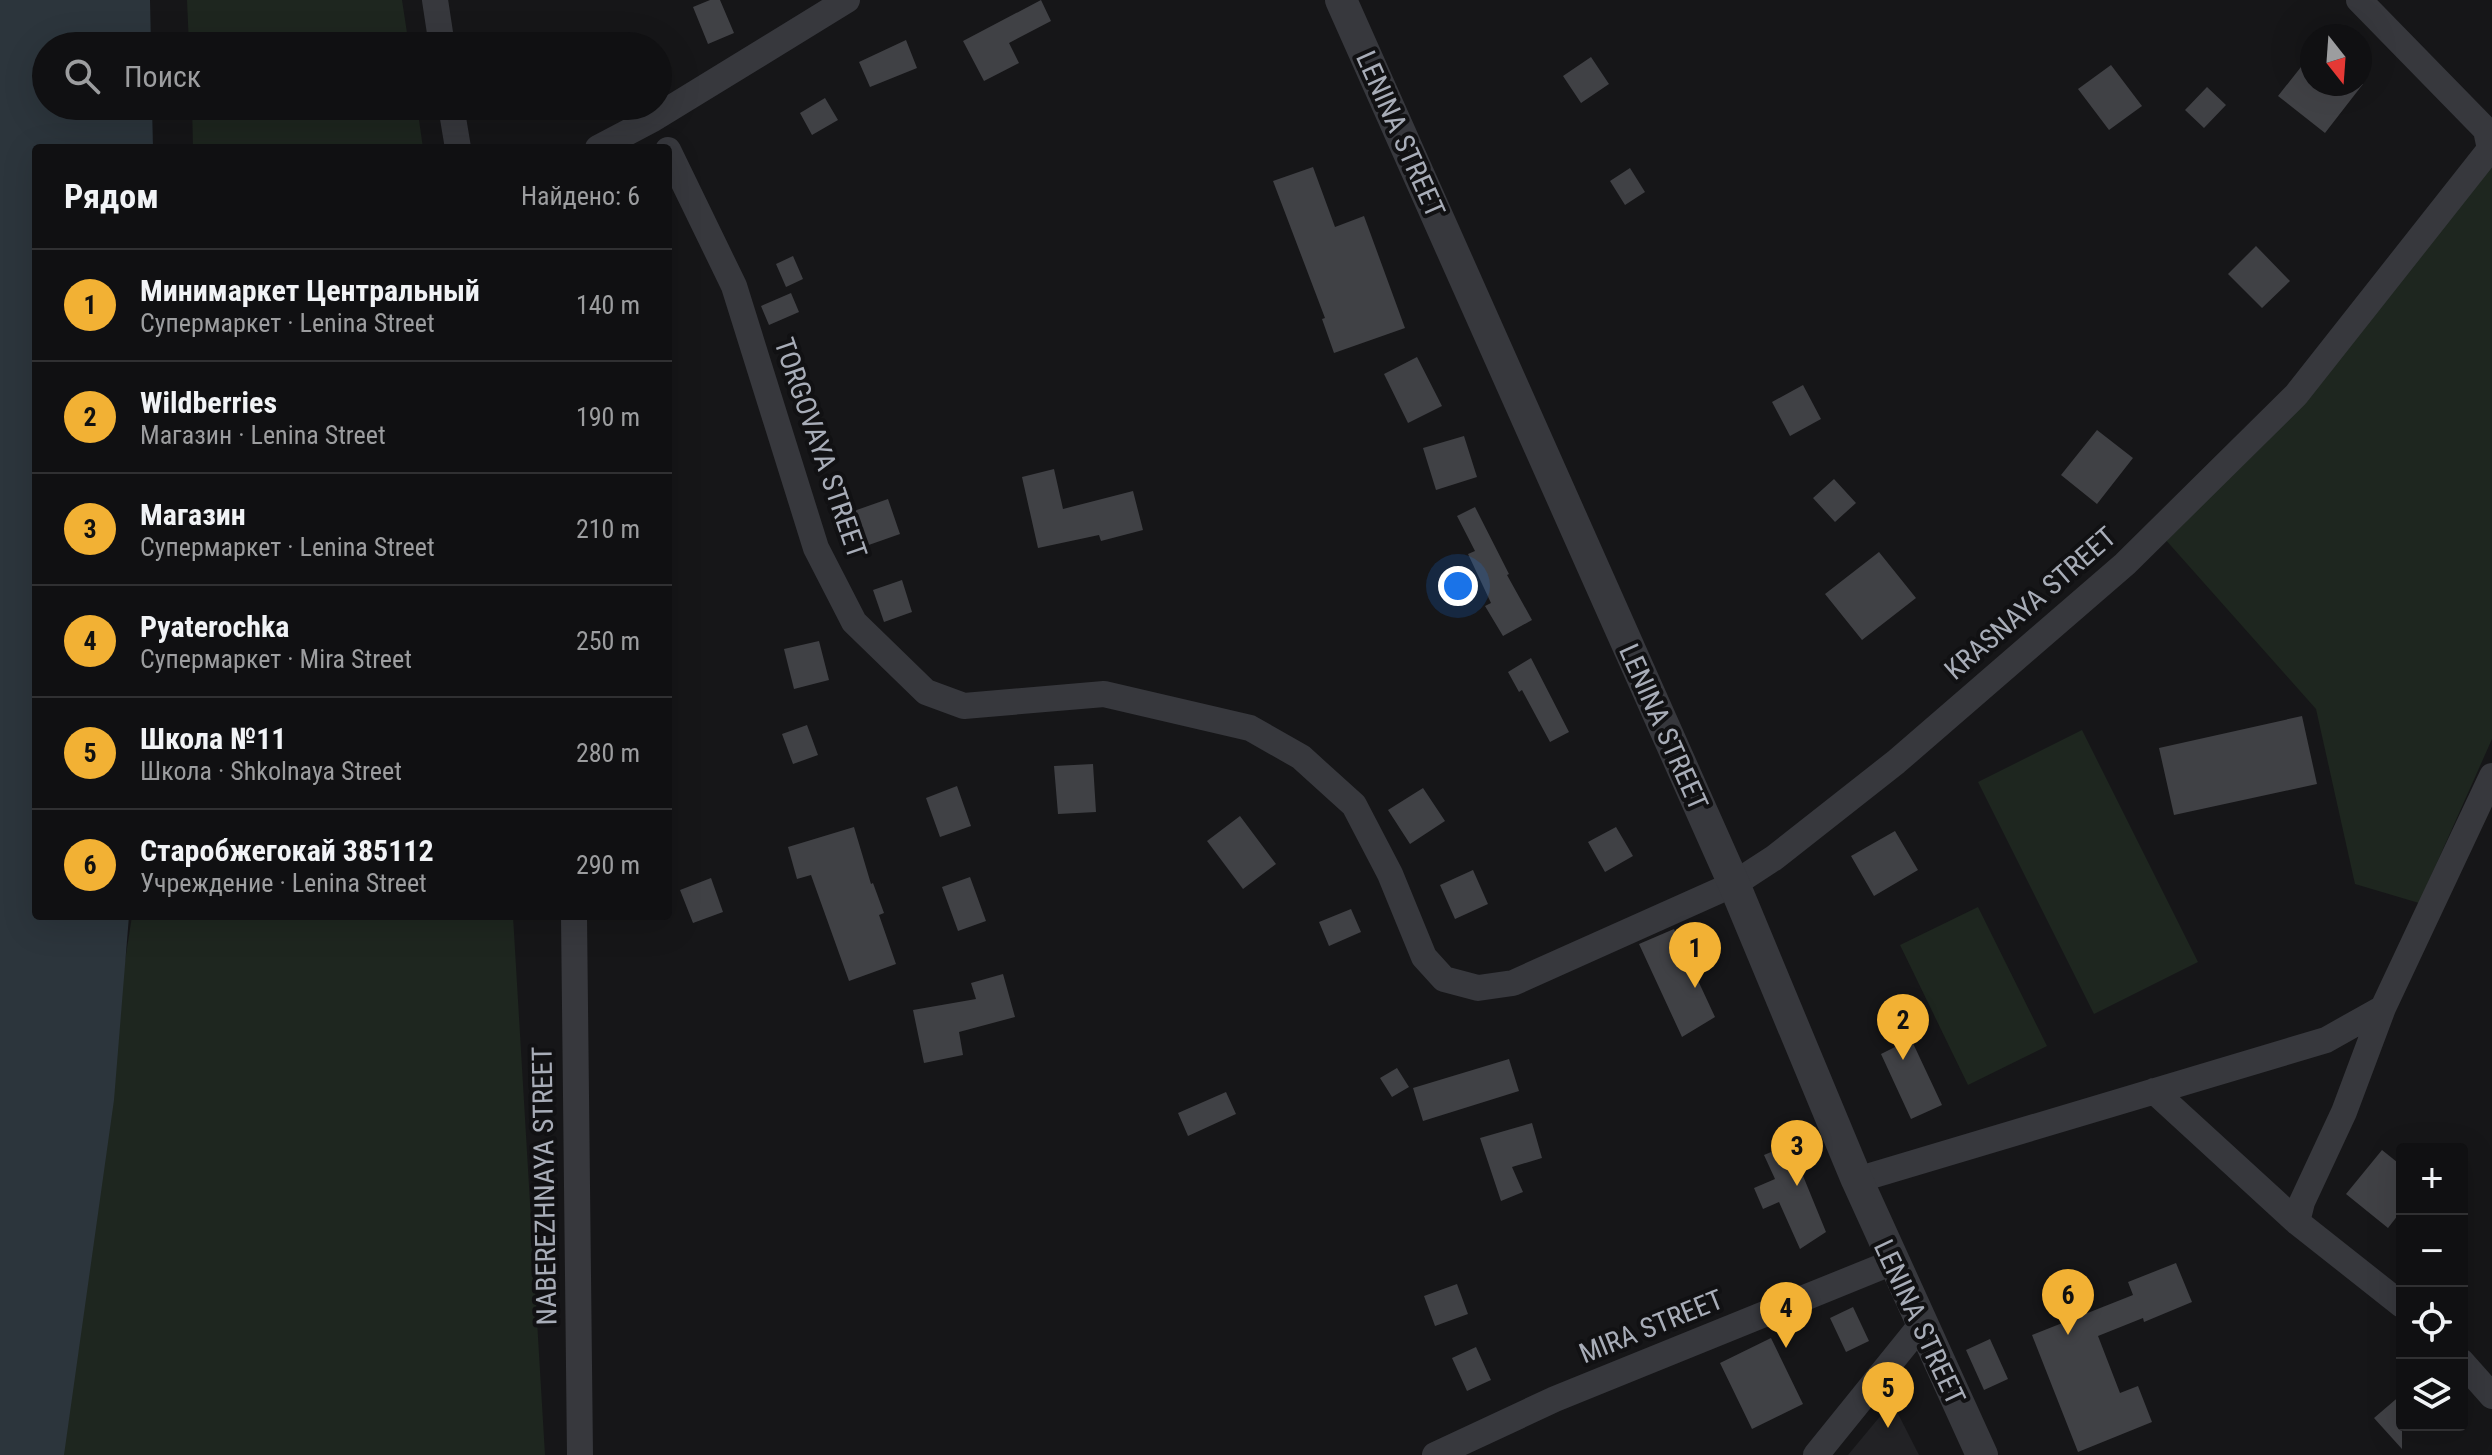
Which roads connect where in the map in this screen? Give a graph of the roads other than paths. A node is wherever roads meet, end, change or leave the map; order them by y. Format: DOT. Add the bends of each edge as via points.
graph roads {
  1 [pos="435,0"];
  2 [pos="847,0"];
  3 [pos="1341,0"];
  4 [pos="2359,0"];
  5 [pos="440,32"];
  6 [pos="672,107"];
  7 [pos="453,120"];
  8 [pos="651,120"];
  9 [pos="654,120"];
  10 [pos="457,144"];
  11 [pos="606,144"];
  12 [pos="666,144"];
  13 [pos="672,157"];
  14 [pos="2492,776"];
  15 [pos="1734,884"];
  16 [pos="574,920"];
  17 [pos="1513,983"];
  18 [pos="2383,1008"];
  19 [pos="2154,1091"];
  20 [pos="1857,1180"];
  21 [pos="2297,1222"];
  22 [pos="1893,1262"];
  23 [pos="2396,1300"];
  24 [pos="1921,1325"];
  25 [pos="2468,1369"];
  26 [pos="2492,1396"];
  27 [pos="580,1455"];
  28 [pos="1435,1455"];
  29 [pos="1816,1455"];
  30 [pos="1982,1455"];
  1 -- 5 [label="street"];
  2 -- 6 [label="street"];
  3 -- 15 [label="street, LENINA STREET"];
  4 -- 15 [label="street, KRASNAYA STREET" via="2486,130 2490,149 2296,395 2125,564 1896,762"];
  7 -- 10 [label="street"];
  8 -- 11 [label="street"];
  9 -- 12 [label="street, TORGOVAYA STREET"];
  13 -- 17 [label="street, TORGOVAYA STREET" via="734,286 816,548 854,622 926,692 964,706 1104,694 1250,728 1301,757 1354,805 1424,957 1444,979 1478,988"];
  14 -- 18 [label="street"];
  15 -- 17 [label="street, KRASNAYA STREET"];
  15 -- 20 [label="street, LENINA STREET"];
  16 -- 27 [label="street, NABEREZHNAYA STREET"];
  18 -- 19 [label="street" via="2326,1040"];
  18 -- 21 [label="street"];
  19 -- 20 [label="street"];
  19 -- 21 [label="street"];
  20 -- 22 [label="street, LENINA STREET"];
  21 -- 23 [label="street"];
  22 -- 24 [label="street, LENINA STREET"];
  22 -- 28 [label="street, MIRA STREET" via="1555,1399"];
  24 -- 29 [label="street"];
  24 -- 30 [label="street, LENINA STREET"];
  25 -- 26 [label="street"];
}
